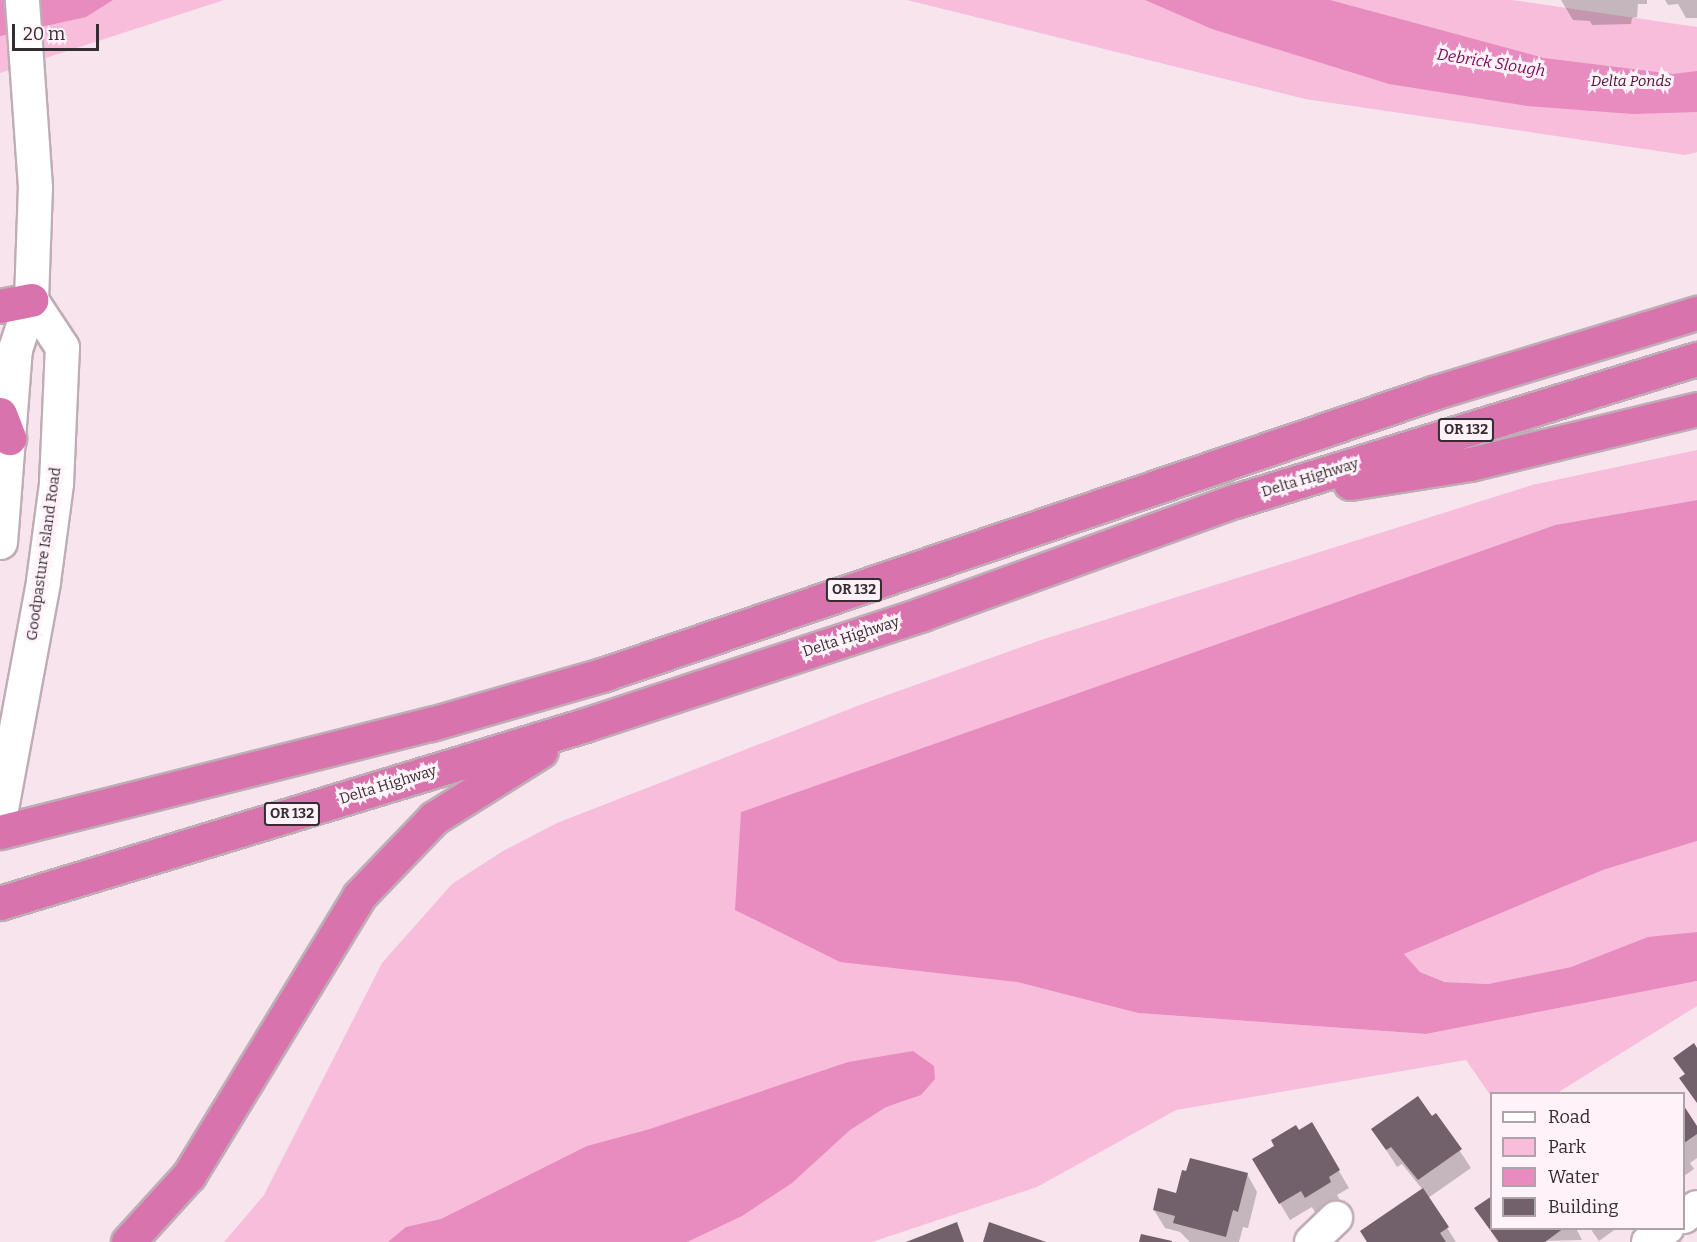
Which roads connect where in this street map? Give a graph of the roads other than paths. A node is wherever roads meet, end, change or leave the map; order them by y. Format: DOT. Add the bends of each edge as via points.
graph roads {
  1 [pos="22,0"];
  2 [pos="16,303"];
  3 [pos="1697,313"];
  4 [pos="1697,359"];
  5 [pos="1697,409"];
  6 [pos="4,426"];
  7 [pos="1235,501"];
  8 [pos="0,542"];
  9 [pos="585,725"];
  10 [pos="0,814"];
  11 [pos="0,832"];
  12 [pos="0,903"];
  13 [pos="1336,1218"];
  14 [pos="1664,1230"];
  15 [pos="128,1242"];
  16 [pos="1311,1242"];
  17 [pos="1648,1242"];
  1 -- 2 [label="main road" via="35,187"];
  2 -- 6 [label="main road" via="15,349"];
  2 -- 10 [label="main road, Goodpasture Island Road" via="62,347 56,483"];
  3 -- 11 [label="highway, OR 132" via="1433,393 602,675 431,724"];
  4 -- 7 [label="highway, Delta Highway / OR 132"];
  5 -- 7 [label="highway" via="1470,464"];
  6 -- 8 [label="main road"];
  7 -- 9 [label="highway, Delta Highway / OR 132" via="922,614"];
  9 -- 12 [label="highway, Delta Highway / OR 132"];
  9 -- 15 [label="highway" via="459,800 387,863 359,896 189,1175"];
  13 -- 16 [label="street"];
  14 -- 17 [label="street"];
}
